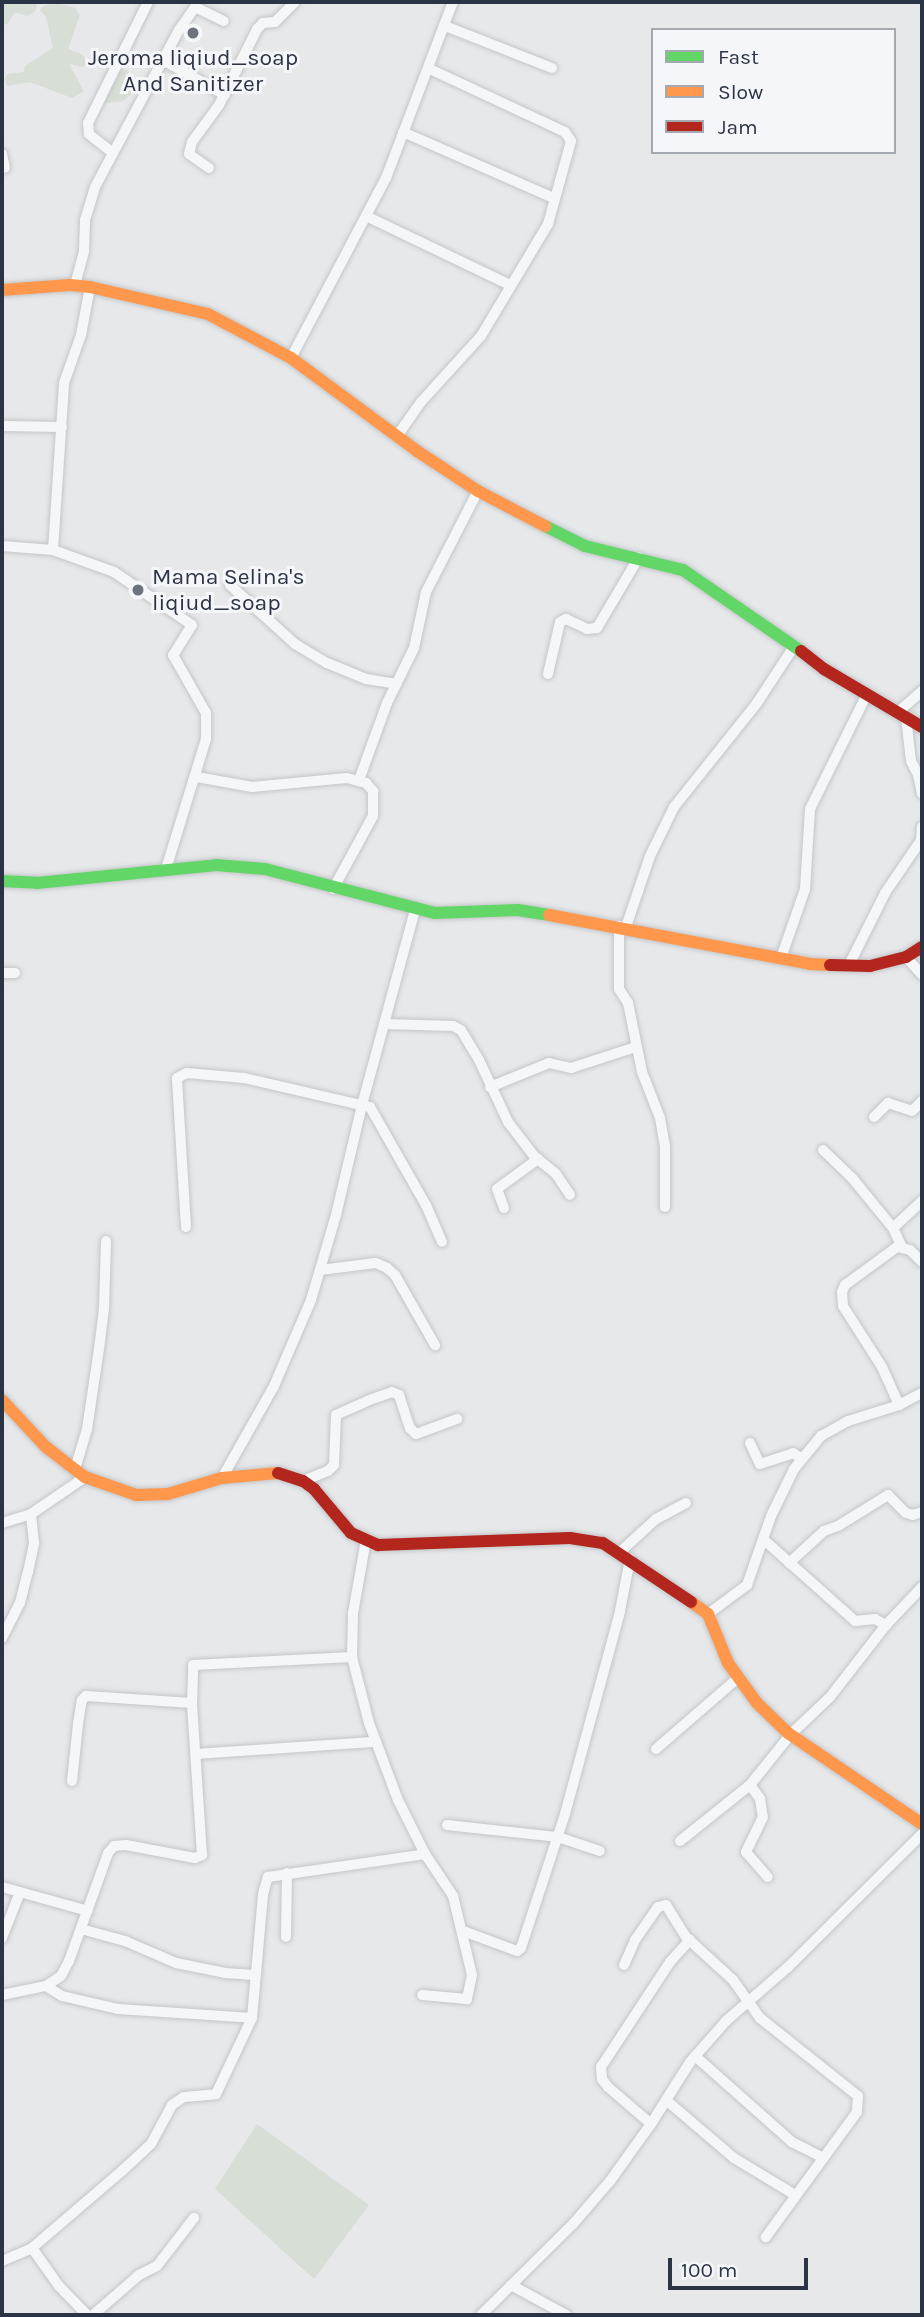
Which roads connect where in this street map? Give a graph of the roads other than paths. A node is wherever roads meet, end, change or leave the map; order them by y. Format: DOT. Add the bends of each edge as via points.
graph roads {
  1 [pos="148,2"];
  2 [pos="295,2"];
  3 [pos="453,2"];
  4 [pos="224,21"];
  5 [pos="445,26"];
  6 [pos="163,60"];
  7 [pos="428,68"];
  8 [pos="552,68"];
  9 [pos="225,95"];
  10 [pos="403,132"];
  11 [pos="113,153"];
  12 [pos="2,154"];
  13 [pos="5,168"];
  14 [pos="209,168"];
  15 [pos="553,198"];
  16 [pos="366,216"];
  17 [pos="75,285"];
  18 [pos="510,285"];
  19 [pos="90,287"];
  20 [pos="2,290"];
  21 [pos="291,358"];
  22 [pos="2,426"];
  23 [pos="62,427"];
  24 [pos="397,436"];
  25 [pos="478,491"];
  26 [pos="2,546"];
  27 [pos="53,550"];
  28 [pos="639,557"];
  29 [pos="229,585"];
  30 [pos="796,645"];
  31 [pos="548,674"];
  32 [pos="397,684"];
  33 [pos="922,691"];
  34 [pos="867,694"];
  35 [pos="902,715"];
  36 [pos="922,727"];
  37 [pos="197,777"];
  38 [pos="359,780"];
  39 [pos="922,794"];
  40 [pos="922,827"];
  41 [pos="166,870"];
  42 [pos="2,881"];
  43 [pos="333,889"];
  44 [pos="415,910"];
  45 [pos="622,927"];
  46 [pos="922,947"];
  47 [pos="906,957"];
  48 [pos="781,958"];
  49 [pos="849,965"];
  50 [pos="2,973"];
  51 [pos="15,973"];
  52 [pos="922,975"];
  53 [pos="385,1024"];
  54 [pos="636,1047"];
  55 [pos="490,1087"];
  56 [pos="922,1101"];
  57 [pos="362,1105"];
  58 [pos="874,1117"];
  59 [pos="823,1150"];
  60 [pos="538,1160"];
  61 [pos="570,1195"];
  62 [pos="922,1201"];
  63 [pos="665,1207"];
  64 [pos="504,1208"];
  65 [pos="186,1227"];
  66 [pos="893,1228"];
  67 [pos="106,1241"];
  68 [pos="442,1242"];
  69 [pos="902,1247"];
  70 [pos="922,1262"];
  71 [pos="320,1270"];
  72 [pos="435,1345"];
  73 [pos="922,1393"];
  74 [pos="2,1400"];
  75 [pos="899,1405"];
  76 [pos="457,1419"];
  77 [pos="750,1443"];
  78 [pos="801,1458"];
  79 [pos="75,1469"];
  80 [pos="86,1477"];
  81 [pos="222,1478"];
  82 [pos="303,1481"];
  83 [pos="685,1503"];
  84 [pos="922,1511"];
  85 [pos="31,1514"];
  86 [pos="2,1523"];
  87 [pos="763,1539"];
  88 [pos="366,1541"];
  89 [pos="625,1555"];
  90 [pos="789,1563"];
  91 [pos="922,1587"];
  92 [pos="708,1614"];
  93 [pos="886,1625"];
  94 [pos="2,1638"];
  95 [pos="352,1657"];
  96 [pos="738,1678"];
  97 [pos="192,1703"];
  98 [pos="790,1735"];
  99 [pos="376,1742"];
  100 [pos="656,1749"];
  101 [pos="197,1754"];
  102 [pos="72,1781"];
  103 [pos="750,1785"];
  104 [pos="922,1824"];
  105 [pos="447,1825"];
  106 [pos="922,1834"];
  107 [pos="558,1837"];
  108 [pos="680,1841"];
  109 [pos="600,1851"];
  110 [pos="425,1854"];
  111 [pos="287,1874"];
  112 [pos="768,1877"];
  113 [pos="2,1887"];
  114 [pos="20,1892"];
  115 [pos="88,1911"];
  116 [pos="81,1929"];
  117 [pos="463,1931"];
  118 [pos="286,1937"];
  119 [pos="2,1938"];
  120 [pos="690,1940"];
  121 [pos="624,1965"];
  122 [pos="254,1975"];
  123 [pos="46,1986"];
  124 [pos="2,1995"];
  125 [pos="422,1995"];
  126 [pos="748,2001"];
  127 [pos="252,2018"];
  128 [pos="695,2056"];
  129 [pos="666,2100"];
  130 [pos="651,2124"];
  131 [pos="822,2158"];
  132 [pos="795,2195"];
  133 [pos="194,2218"];
  134 [pos="766,2236"];
  135 [pos="32,2248"];
  136 [pos="2,2261"];
  137 [pos="511,2285"];
  138 [pos="87,2315"];
  139 [pos="93,2315"];
  140 [pos="481,2315"];
  141 [pos="566,2315"];
  1 -- 11 [label="street" via="88,123 89,134"];
  2 -- 9 [label="street" via="275,22 257,29"];
  3 -- 5 [label="street"];
  4 -- 6 [label="street" via="192,9"];
  5 -- 7 [label="street"];
  5 -- 8 [label="street"];
  6 -- 9 [label="street"];
  6 -- 11 [label="street"];
  7 -- 10 [label="street"];
  7 -- 15 [label="street" via="568,134 571,141"];
  9 -- 14 [label="street" via="189,152"];
  10 -- 15 [label="street"];
  10 -- 16 [label="street"];
  11 -- 17 [label="street" via="89,202"];
  12 -- 13 [label="street"];
  15 -- 18 [label="street" via="548,224"];
  16 -- 18 [label="street"];
  16 -- 21 [label="street"];
  17 -- 19 [label="street"];
  17 -- 20 [label="street"];
  18 -- 24 [label="street" via="481,336"];
  19 -- 21 [label="street" via="208,314"];
  19 -- 23 [label="street" via="81,335 64,383"];
  21 -- 24 [label="street"];
  22 -- 23 [label="street"];
  23 -- 27 [label="street"];
  24 -- 25 [label="street"];
  25 -- 28 [label="street" via="585,546"];
  25 -- 32 [label="street" via="426,592 414,648"];
  26 -- 27 [label="street"];
  27 -- 37 [label="street" via="124,576 192,625 173,655 206,713 206,739"];
  28 -- 30 [label="street" via="684,570"];
  28 -- 31 [label="street" via="597,628 587,629 566,619 560,622"];
  29 -- 32 [label="street" via="295,644 366,679"];
  30 -- 34 [label="street"];
  30 -- 45 [label="street" via="757,703 674,807"];
  32 -- 38 [label="street"];
  33 -- 35 [label="street"];
  34 -- 35 [label="street"];
  34 -- 48 [label="street" via="810,809 805,889"];
  35 -- 36 [label="street"];
  35 -- 39 [label="street"];
  37 -- 38 [label="street" via="252,787"];
  37 -- 41 [label="street" via="190,786"];
  38 -- 43 [label="street" via="373,791 373,816"];
  40 -- 49 [label="street" via="921,840 885,893"];
  41 -- 42 [label="street" via="37,883"];
  41 -- 43 [label="street" via="216,864 265,869"];
  43 -- 44 [label="street"];
  44 -- 45 [label="street" via="518,910"];
  44 -- 53 [label="street"];
  45 -- 48 [label="street"];
  45 -- 54 [label="street" via="619,989 628,1003"];
  46 -- 47 [label="street"];
  47 -- 49 [label="street" via="870,966"];
  47 -- 52 [label="street"];
  48 -- 49 [label="street"];
  50 -- 51 [label="street"];
  53 -- 55 [label="street" via="458,1028 473,1048"];
  53 -- 57 [label="street"];
  54 -- 55 [label="street" via="571,1068 548,1063"];
  54 -- 63 [label="street" via="660,1118"];
  55 -- 60 [label="street" via="508,1122"];
  56 -- 58 [label="street" via="912,1111 888,1103"];
  57 -- 65 [label="street" via="244,1078 181,1073 177,1078"];
  57 -- 68 [label="street" via="372,1109"];
  57 -- 71 [label="street"];
  59 -- 66 [label="street"];
  60 -- 61 [label="street" via="556,1174"];
  60 -- 64 [label="street" via="497,1189"];
  62 -- 66 [label="street"];
  66 -- 69 [label="street"];
  67 -- 79 [label="street" via="99,1349 87,1429"];
  69 -- 70 [label="street"];
  69 -- 75 [label="street" via="883,1255 845,1285 841,1299"];
  71 -- 72 [label="street" via="376,1263 387,1268"];
  71 -- 81 [label="street" via="274,1386"];
  73 -- 75 [label="street"];
  74 -- 79 [label="street" via="46,1447"];
  75 -- 78 [label="street" via="834,1428"];
  76 -- 82 [label="street" via="416,1434 399,1395 379,1396 336,1415 334,1465"];
  77 -- 78 [label="street" via="760,1464 793,1453"];
  78 -- 87 [label="street"];
  79 -- 80 [label="street"];
  80 -- 81 [label="street" via="148,1496 186,1491"];
  80 -- 85 [label="street"];
  81 -- 82 [label="street" via="276,1472"];
  82 -- 88 [label="street" via="342,1525"];
  83 -- 89 [label="street" via="656,1519"];
  84 -- 90 [label="street" via="906,1513 888,1495 824,1531"];
  85 -- 86 [label="street"];
  85 -- 94 [label="street" via="34,1542 28,1572 20,1603"];
  87 -- 90 [label="street"];
  87 -- 92 [label="street" via="747,1585"];
  88 -- 89 [label="street" via="394,1545 582,1537"];
  88 -- 95 [label="street" via="353,1613"];
  89 -- 92 [label="street"];
  89 -- 107 [label="street" via="620,1611"];
  90 -- 93 [label="street" via="855,1621 875,1619"];
  91 -- 93 [label="street"];
  92 -- 96 [label="street" via="727,1663"];
  93 -- 98 [label="street" via="830,1697"];
  95 -- 97 [label="street" via="197,1664 191,1672"];
  95 -- 99 [label="street"];
  96 -- 98 [label="street"];
  96 -- 100 [label="street"];
  97 -- 101 [label="street"];
  97 -- 102 [label="street" via="86,1696"];
  98 -- 103 [label="street"];
  98 -- 104 [label="street"];
  99 -- 101 [label="street"];
  99 -- 110 [label="street"];
  101 -- 115 [label="street" via="202,1855 195,1858 117,1844 108,1853"];
  103 -- 108 [label="street"];
  103 -- 112 [label="street" via="760,1799 763,1817 746,1852"];
  105 -- 107 [label="street"];
  106 -- 126 [label="street"];
  107 -- 109 [label="street"];
  107 -- 117 [label="street" via="519,1950"];
  110 -- 111 [label="street"];
  110 -- 117 [label="street" via="453,1896"];
  111 -- 118 [label="street"];
  111 -- 122 [label="street" via="268,1877 264,1883"];
  113 -- 114 [label="street"];
  114 -- 115 [label="street"];
  114 -- 119 [label="street"];
  115 -- 116 [label="street"];
  116 -- 122 [label="street" via="125,1941 176,1963"];
  116 -- 123 [label="street" via="65,1969"];
  117 -- 125 [label="street" via="472,1975 467,1999"];
  120 -- 121 [label="street" via="663,1903 635,1940"];
  120 -- 126 [label="street" via="733,1980"];
  120 -- 130 [label="street" via="670,1962 601,2067 608,2087"];
  122 -- 127 [label="street"];
  123 -- 124 [label="street"];
  123 -- 127 [label="street" via="62,1996 118,2009"];
  126 -- 128 [label="street"];
  126 -- 131 [label="street" via="760,2018 858,2096 857,2112"];
  127 -- 135 [label="street" via="216,2094 184,2097 172,2105 151,2144"];
  128 -- 129 [label="street"];
  128 -- 131 [label="street" via="792,2142"];
  129 -- 130 [label="street"];
  129 -- 132 [label="street" via="734,2158"];
  130 -- 137 [label="street" via="573,2224"];
  131 -- 132 [label="street"];
  132 -- 134 [label="street"];
  133 -- 139 [label="street" via="157,2266 139,2275"];
  135 -- 136 [label="street"];
  135 -- 138 [label="street"];
  137 -- 140 [label="street"];
  137 -- 141 [label="street"];
}
